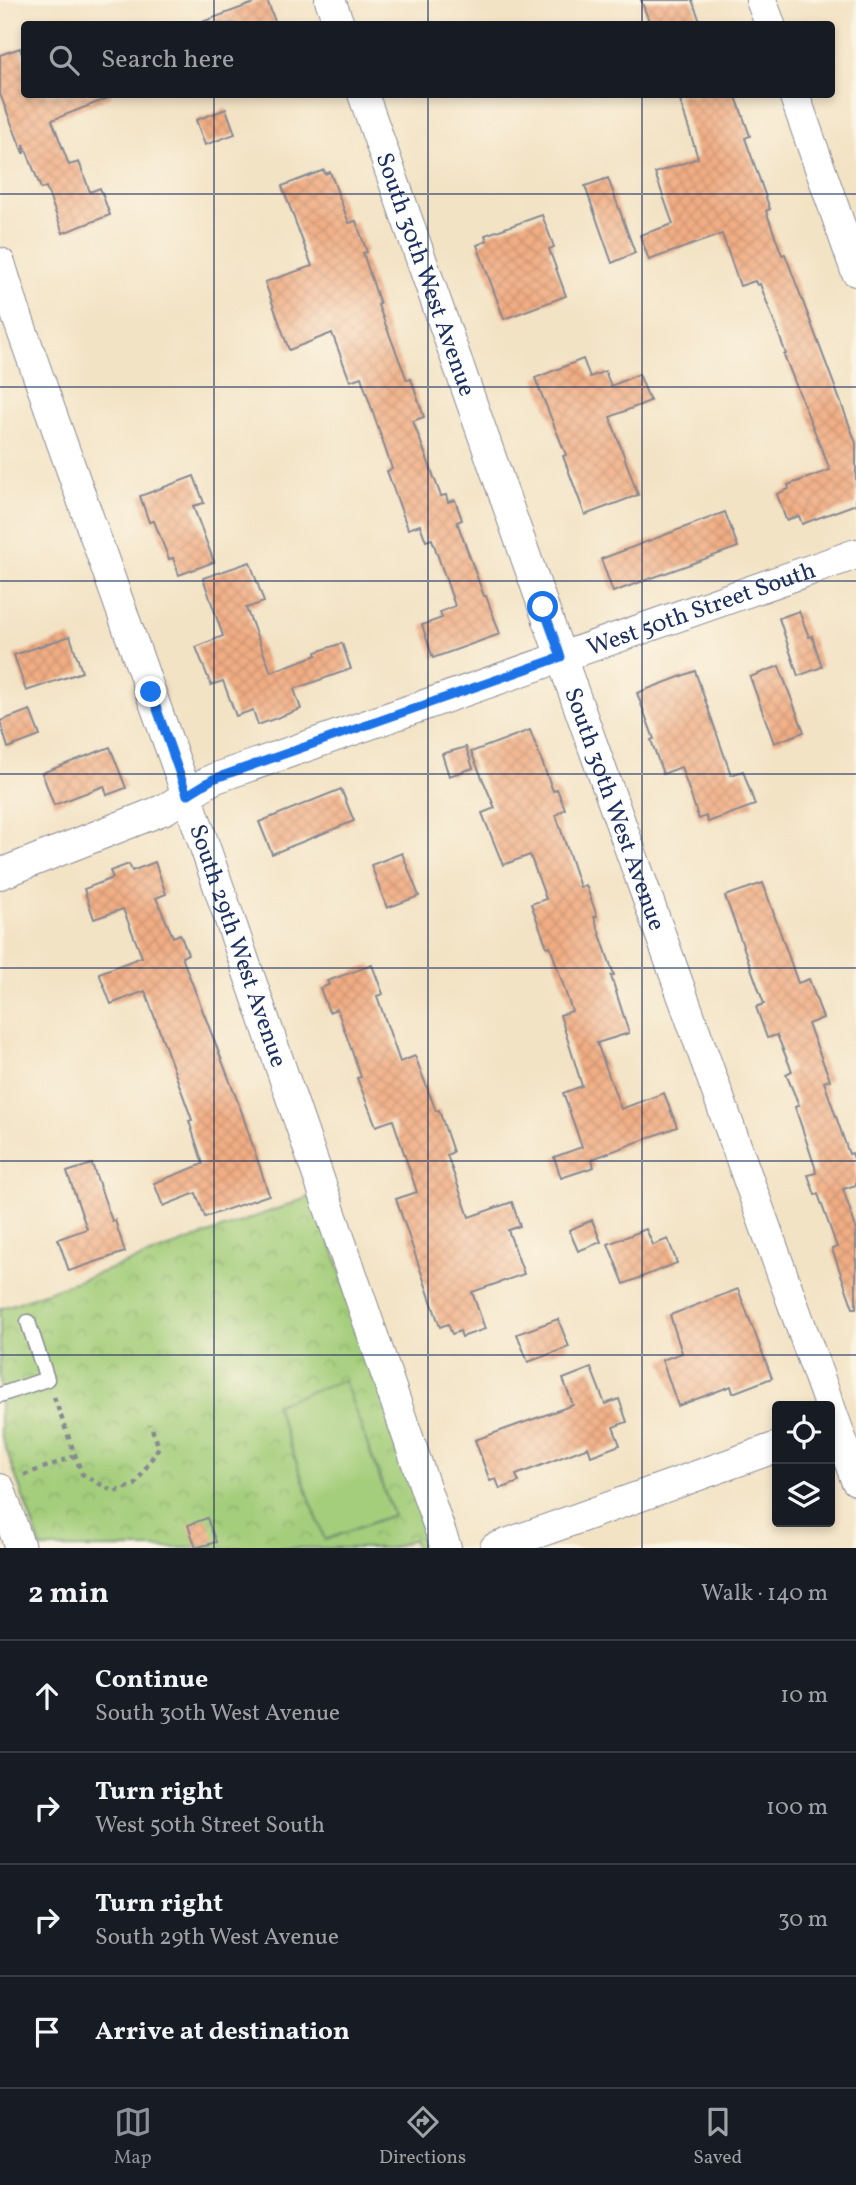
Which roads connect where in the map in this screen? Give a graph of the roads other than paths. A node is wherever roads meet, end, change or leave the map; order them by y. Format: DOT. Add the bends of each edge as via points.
graph roads {
  1 [pos="330,0"];
  2 [pos="761,0"];
  3 [pos="338,21"];
  4 [pos="768,21"];
  5 [pos="364,98"];
  6 [pos="795,98"];
  7 [pos="0,263"];
  8 [pos="856,271"];
  9 [pos="856,554"];
  10 [pos="561,657"];
  11 [pos="187,795"];
  12 [pos="0,874"];
  13 [pos="28,1322"];
  14 [pos="0,1395"];
  15 [pos="841,1424"];
  16 [pos="772,1449"];
  17 [pos="856,1480"];
  18 [pos="7,1484"];
  19 [pos="20,1548"];
  20 [pos="446,1548"];
  21 [pos="495,1548"];
  1 -- 3 [label="street"];
  2 -- 4 [label="street"];
  5 -- 10 [label="street, South 30th West Avenue"];
  6 -- 8 [label="street"];
  7 -- 11 [label="street, South 29th West Avenue"];
  9 -- 10 [label="street, West 50th Street South"];
  10 -- 11 [label="street, West 50th Street South" via="213,779"];
  10 -- 15 [label="street, South 30th West Avenue"];
  11 -- 12 [label="street, West 50th Street South" via="165,809"];
  11 -- 20 [label="street, South 29th West Avenue"];
  13 -- 14 [label="lane" via="47,1379"];
  15 -- 17 [label="street, South 30th West Avenue"];
  16 -- 21 [label="street"];
  18 -- 19 [label="street"];
}
